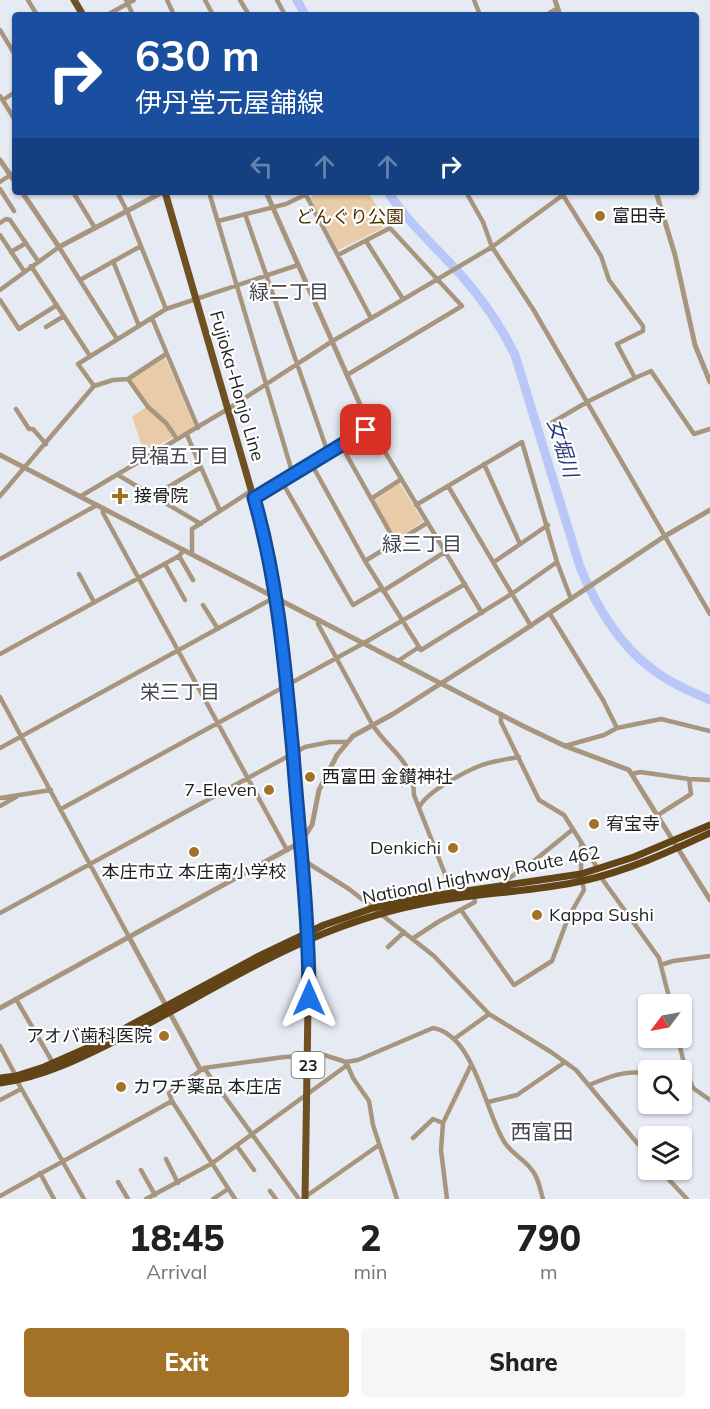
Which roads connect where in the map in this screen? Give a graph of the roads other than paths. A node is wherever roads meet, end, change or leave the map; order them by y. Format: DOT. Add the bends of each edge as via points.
graph roads {
  1 [pos="134,0"];
  2 [pos="555,0"];
  3 [pos="127,2"];
  4 [pos="558,8"];
  5 [pos="112,12"];
  6 [pos="551,12"];
  7 [pos="559,12"];
  8 [pos="1,34"];
  9 [pos="12,50"];
  10 [pos="1,98"];
  11 [pos="12,115"];
  12 [pos="0,160"];
  13 [pos="12,173"];
  14 [pos="0,189"];
  15 [pos="24,195"];
  16 [pos="75,195"];
  17 [pos="119,195"];
  18 [pos="158,195"];
  19 [pos="165,195"];
  20 [pos="210,195"];
  21 [pos="267,195"];
  22 [pos="304,195"];
  23 [pos="309,195"];
  24 [pos="468,195"];
  25 [pos="560,195"];
  26 [pos="564,195"];
  27 [pos="657,195"];
  28 [pos="273,207"];
  29 [pos="14,211"];
  30 [pos="127,211"];
  31 [pos="245,214"];
  32 [pos="218,221"];
  33 [pos="0,223"];
  34 [pos="95,228"];
  35 [pos="0,235"];
  36 [pos="366,241"];
  37 [pos="26,243"];
  38 [pos="141,246"];
  39 [pos="492,247"];
  40 [pos="59,248"];
  41 [pos="11,252"];
  42 [pos="338,255"];
  43 [pos="38,261"];
  44 [pos="113,261"];
  45 [pos="298,265"];
  46 [pos="31,266"];
  47 [pos="24,271"];
  48 [pos="267,277"];
  49 [pos="439,277"];
  50 [pos="80,280"];
  51 [pos="237,286"];
  52 [pos="0,290"];
  53 [pos="403,298"];
  54 [pos="196,299"];
  55 [pos="0,300"];
  56 [pos="57,305"];
  57 [pos="166,309"];
  58 [pos="64,316"];
  59 [pos="152,318"];
  60 [pos="371,318"];
  61 [pos="138,326"];
  62 [pos="46,327"];
  63 [pos="117,339"];
  64 [pos="331,342"];
  65 [pos="166,354"];
  66 [pos="90,356"];
  67 [pos="297,363"];
  68 [pos="347,375"];
  69 [pos="635,378"];
  70 [pos="128,379"];
  71 [pos="710,382"];
  72 [pos="266,385"];
  73 [pos="94,386"];
  74 [pos="587,402"];
  75 [pos="16,409"];
  76 [pos="228,409"];
  77 [pos="548,425"];
  78 [pos="370,427"];
  79 [pos="198,428"];
  80 [pos="710,429"];
  81 [pos="187,435"];
  82 [pos="177,439"];
  83 [pos="46,444"];
  84 [pos="340,445"];
  85 [pos="328,453"];
  86 [pos="0,455"];
  87 [pos="311,463"];
  88 [pos="484,464"];
  89 [pos="24,467"];
  90 [pos="201,468"];
  91 [pos="118,475"];
  92 [pos="293,475"];
  93 [pos="400,480"];
  94 [pos="282,482"];
  95 [pos="448,486"];
  96 [pos="252,494"];
  97 [pos="155,495"];
  98 [pos="0,496"];
  99 [pos="81,496"];
  100 [pos="371,499"];
  101 [pos="97,505"];
  102 [pos="416,505"];
  103 [pos="104,508"];
  104 [pos="710,510"];
  105 [pos="220,511"];
  106 [pos="427,523"];
  107 [pos="201,524"];
  108 [pos="548,525"];
  109 [pos="665,536"];
  110 [pos="396,543"];
  111 [pos="520,544"];
  112 [pos="184,550"];
  113 [pos="445,552"];
  114 [pos="192,554"];
  115 [pos="179,556"];
  116 [pos="0,559"];
  117 [pos="365,561"];
  118 [pos="494,561"];
  119 [pos="557,562"];
  120 [pos="165,564"];
  121 [pos="79,574"];
  122 [pos="138,578"];
  123 [pos="193,580"];
  124 [pos="465,584"];
  125 [pos="382,590"];
  126 [pos="513,593"];
  127 [pos="277,598"];
  128 [pos="571,599"];
  129 [pos="185,600"];
  130 [pos="94,602"];
  131 [pos="203,605"];
  132 [pos="482,613"];
  133 [pos="550,614"];
  134 [pos="710,614"];
  135 [pos="319,620"];
  136 [pos="402,621"];
  137 [pos="531,626"];
  138 [pos="218,628"];
  139 [pos="364,643"];
  140 [pos="419,647"];
  141 [pos="178,651"];
  142 [pos="0,654"];
  143 [pos="337,658"];
  144 [pos="398,661"];
  145 [pos="442,683"];
  146 [pos="288,684"];
  147 [pos="0,697"];
  148 [pos="501,714"];
  149 [pos="217,723"];
  150 [pos="372,724"];
  151 [pos="617,728"];
  152 [pos="710,731"];
  153 [pos="21,736"];
  154 [pos="346,742"];
  155 [pos="565,746"];
  156 [pos="0,748"];
  157 [pos="292,753"];
  158 [pos="519,757"];
  159 [pos="632,774"];
  160 [pos="247,777"];
  161 [pos="689,779"];
  162 [pos="710,780"];
  163 [pos="51,790"];
  164 [pos="20,795"];
  165 [pos="0,798"];
  166 [pos="0,806"];
  167 [pos="420,806"];
  168 [pos="61,808"];
  169 [pos="658,815"];
  170 [pos="710,825"];
  171 [pos="572,830"];
  172 [pos="710,833"];
  173 [pos="301,842"];
  174 [pos="676,844"];
  175 [pos="581,845"];
  176 [pos="287,849"];
  177 [pos="303,860"];
  178 [pos="91,863"];
  179 [pos="599,873"];
  180 [pos="582,878"];
  181 [pos="506,886"];
  182 [pos="452,892"];
  183 [pos="474,896"];
  184 [pos="710,900"];
  185 [pos="373,908"];
  186 [pos="461,910"];
  187 [pos="0,913"];
  188 [pos="381,915"];
  189 [pos="308,931"];
  190 [pos="404,932"];
  191 [pos="129,937"];
  192 [pos="412,939"];
  193 [pos="309,940"];
  194 [pos="388,947"];
  195 [pos="710,956"];
  196 [pos="661,964"];
  197 [pos="668,994"];
  198 [pos="16,999"];
  199 [pos="0,1008"];
  200 [pos="168,1010"];
  201 [pos="489,1014"];
  202 [pos="454,1039"];
  203 [pos="0,1046"];
  204 [pos="308,1056"];
  205 [pos="346,1062"];
  206 [pos="565,1062"];
  207 [pos="53,1063"];
  208 [pos="471,1065"];
  209 [pos="202,1069"];
  210 [pos="638,1073"];
  211 [pos="0,1078"];
  212 [pos="16,1078"];
  213 [pos="0,1083"];
  214 [pos="589,1085"];
  215 [pos="692,1086"];
  216 [pos="21,1089"];
  217 [pos="307,1095"];
  218 [pos="0,1100"];
  219 [pos="710,1100"];
  220 [pos="172,1101"];
  221 [pos="488,1102"];
  222 [pos="443,1123"];
  223 [pos="253,1135"];
  224 [pos="413,1138"];
  225 [pos="379,1144"];
  226 [pos="638,1144"];
  227 [pos="237,1146"];
  228 [pos="166,1159"];
  229 [pos="62,1161"];
  230 [pos="211,1164"];
  231 [pos="141,1170"];
  232 [pos="254,1170"];
  233 [pos="40,1173"];
  234 [pos="669,1180"];
  235 [pos="118,1182"];
  236 [pos="178,1183"];
  237 [pos="228,1189"];
  238 [pos="270,1191"];
  239 [pos="0,1196"];
  240 [pos="151,1197"];
  241 [pos="303,1198"];
  242 [pos="54,1199"];
  243 [pos="84,1199"];
  244 [pos="128,1199"];
  245 [pos="213,1199"];
  246 [pos="235,1199"];
  247 [pos="276,1199"];
  248 [pos="397,1199"];
  249 [pos="447,1199"];
  250 [pos="543,1199"];
  251 [pos="687,1199"];
  1 -- 3 [label="street"];
  2 -- 4 [label="street"];
  3 -- 5 [label="street"];
  4 -- 6 [label="street"];
  4 -- 7 [label="street"];
  8 -- 9 [label="street"];
  10 -- 11 [label="street"];
  12 -- 13 [label="street"];
  14 -- 29 [label="street"];
  15 -- 40 [label="street"];
  16 -- 34 [label="street"];
  17 -- 30 [label="street"];
  18 -- 30 [label="street"];
  19 -- 54 [label="main road, Fujioka-Honjo Line / 23"];
  20 -- 32 [label="street"];
  21 -- 28 [label="street"];
  22 -- 28 [label="street"];
  23 -- 42 [label="street"];
  24 -- 39 [label="street"];
  25 -- 39 [label="street"];
  26 -- 69 [label="street" via="601,256 609,280 643,326 643,331 617,344"];
  27 -- 71 [label="street" via="695,345"];
  28 -- 31 [label="street"];
  28 -- 45 [label="street"];
  30 -- 34 [label="street"];
  30 -- 38 [label="street"];
  31 -- 32 [label="street"];
  31 -- 48 [label="street"];
  32 -- 51 [label="street"];
  33 -- 37 [label="street" via="10,220"];
  34 -- 40 [label="street"];
  35 -- 41 [label="street"];
  36 -- 42 [label="street"];
  36 -- 49 [label="street" via="390,228"];
  36 -- 53 [label="street"];
  37 -- 41 [label="street"];
  37 -- 43 [label="street"];
  38 -- 44 [label="street"];
  38 -- 57 [label="street"];
  39 -- 49 [label="street"];
  39 -- 74 [label="street"];
  40 -- 43 [label="street"];
  40 -- 50 [label="street"];
  41 -- 47 [label="street"];
  42 -- 60 [label="street"];
  43 -- 46 [label="street"];
  44 -- 50 [label="street"];
  44 -- 61 [label="street"];
  45 -- 48 [label="street"];
  45 -- 64 [label="street"];
  46 -- 47 [label="street"];
  46 -- 56 [label="street"];
  47 -- 52 [label="street"];
  48 -- 51 [label="street"];
  48 -- 67 [label="street"];
  49 -- 53 [label="street"];
  49 -- 68 [label="street" via="462,306"];
  50 -- 63 [label="street"];
  51 -- 54 [label="street"];
  51 -- 72 [label="street"];
  53 -- 60 [label="street"];
  54 -- 57 [label="street"];
  54 -- 76 [label="main road, Fujioka-Honjo Line / 23"];
  55 -- 56 [label="street" via="19,329"];
  56 -- 58 [label="street"];
  57 -- 59 [label="street"];
  58 -- 62 [label="street"];
  58 -- 66 [label="street"];
  59 -- 61 [label="street"];
  59 -- 65 [label="street"];
  60 -- 64 [label="street"];
  61 -- 63 [label="street"];
  63 -- 66 [label="street"];
  64 -- 67 [label="street"];
  64 -- 68 [label="street"];
  65 -- 70 [label="street"];
  65 -- 79 [label="street"];
  66 -- 73 [label="street" via="78,364"];
  67 -- 72 [label="street"];
  67 -- 85 [label="street"];
  68 -- 78 [label="street"];
  69 -- 74 [label="street"];
  69 -- 80 [label="street" via="651,371 694,434"];
  70 -- 73 [label="street"];
  70 -- 82 [label="street"];
  72 -- 76 [label="street"];
  72 -- 92 [label="street"];
  73 -- 83 [label="street"];
  74 -- 77 [label="street"];
  74 -- 109 [label="street"];
  75 -- 83 [label="street" via="29,429"];
  76 -- 79 [label="street"];
  76 -- 96 [label="main road, Fujioka-Honjo Line / 23"];
  78 -- 84 [label="street"];
  78 -- 93 [label="street"];
  79 -- 81 [label="street"];
  81 -- 82 [label="street"];
  81 -- 90 [label="street"];
  82 -- 91 [label="street"];
  83 -- 89 [label="street"];
  84 -- 85 [label="street"];
  84 -- 100 [label="street"];
  85 -- 87 [label="street"];
  86 -- 89 [label="street"];
  87 -- 92 [label="street"];
  87 -- 117 [label="street"];
  88 -- 95 [label="street"];
  88 -- 108 [label="street" via="522,442"];
  88 -- 111 [label="street"];
  89 -- 98 [label="street"];
  89 -- 99 [label="street"];
  90 -- 97 [label="street"];
  90 -- 105 [label="street"];
  91 -- 97 [label="street"];
  91 -- 99 [label="street"];
  92 -- 94 [label="street"];
  93 -- 100 [label="street"];
  93 -- 102 [label="street"];
  94 -- 96 [label="street"];
  94 -- 125 [label="street" via="353,605"];
  95 -- 102 [label="street"];
  95 -- 118 [label="street"];
  96 -- 105 [label="street"];
  96 -- 127 [label="main road, Fujioka-Honjo Line / 23"];
  97 -- 107 [label="street"];
  99 -- 101 [label="street"];
  100 -- 110 [label="street"];
  101 -- 103 [label="street"];
  101 -- 116 [label="street"];
  102 -- 106 [label="street"];
  103 -- 112 [label="street"];
  103 -- 122 [label="street" via="103,513"];
  104 -- 109 [label="street"];
  105 -- 107 [label="street"];
  106 -- 110 [label="street"];
  106 -- 113 [label="street"];
  107 -- 114 [label="street" via="192,529"];
  108 -- 111 [label="street"];
  108 -- 119 [label="street"];
  109 -- 128 [label="street"];
  109 -- 134 [label="street"];
  110 -- 117 [label="street"];
  111 -- 118 [label="street"];
  112 -- 114 [label="street"];
  112 -- 115 [label="street"];
  113 -- 124 [label="street"];
  113 -- 125 [label="street"];
  114 -- 127 [label="street"];
  115 -- 120 [label="street"];
  115 -- 123 [label="street"];
  117 -- 125 [label="street"];
  118 -- 126 [label="street"];
  119 -- 126 [label="street"];
  119 -- 128 [label="street"];
  120 -- 122 [label="street"];
  120 -- 129 [label="street"];
  121 -- 130 [label="street"];
  122 -- 130 [label="street"];
  122 -- 141 [label="street"];
  124 -- 132 [label="street"];
  124 -- 136 [label="street"];
  125 -- 136 [label="street"];
  126 -- 132 [label="street"];
  126 -- 137 [label="street"];
  127 -- 135 [label="street"];
  127 -- 138 [label="street"];
  127 -- 146 [label="main road, Fujioka-Honjo Line / 23"];
  128 -- 133 [label="street"];
  130 -- 142 [label="street"];
  131 -- 138 [label="street"];
  132 -- 140 [label="street" via="421,650"];
  133 -- 137 [label="street"];
  133 -- 151 [label="street"];
  135 -- 139 [label="street"];
  135 -- 143 [label="street"];
  136 -- 139 [label="street"];
  136 -- 140 [label="street"];
  137 -- 145 [label="street"];
  138 -- 141 [label="street"];
  139 -- 143 [label="street"];
  139 -- 144 [label="street"];
  140 -- 144 [label="street"];
  141 -- 149 [label="street"];
  141 -- 153 [label="street"];
  143 -- 146 [label="street"];
  143 -- 150 [label="street"];
  144 -- 145 [label="street"];
  145 -- 148 [label="street"];
  145 -- 150 [label="street"];
  146 -- 149 [label="street"];
  146 -- 157 [label="main road, Fujioka-Honjo Line / 23"];
  147 -- 153 [label="street"];
  148 -- 155 [label="street"];
  148 -- 158 [label="street" via="501,722"];
  149 -- 160 [label="street"];
  149 -- 168 [label="street"];
  150 -- 154 [label="street"];
  150 -- 167 [label="street" via="407,768"];
  151 -- 152 [label="street" via="661,718"];
  151 -- 155 [label="street"];
  153 -- 156 [label="street"];
  153 -- 163 [label="street"];
  154 -- 157 [label="street" via="316,744"];
  154 -- 173 [label="street" via="320,790 312,825"];
  155 -- 159 [label="street" via="627,768"];
  157 -- 160 [label="street"];
  157 -- 173 [label="main road, Fujioka-Honjo Line / 23"];
  158 -- 167 [label="street" via="468,771 431,793"];
  158 -- 171 [label="street" via="539,800 564,815"];
  159 -- 161 [label="street"];
  159 -- 169 [label="street"];
  160 -- 176 [label="street"];
  160 -- 178 [label="street"];
  161 -- 162 [label="street"];
  161 -- 169 [label="street" via="691,794"];
  163 -- 164 [label="street"];
  163 -- 168 [label="street"];
  164 -- 165 [label="street"];
  164 -- 166 [label="street"];
  167 -- 182 [label="street"];
  168 -- 178 [label="street"];
  169 -- 174 [label="street"];
  170 -- 174 [label="highway, National Highway Route 462"];
  171 -- 175 [label="street"];
  171 -- 181 [label="street" via="508,879"];
  172 -- 174 [label="highway, National Highway Route 462"];
  173 -- 176 [label="street"];
  173 -- 177 [label="main road, Fujioka-Honjo Line / 23"];
  174 -- 179 [label="highway, National Highway Route 462"];
  174 -- 184 [label="street"];
  175 -- 179 [label="street"];
  175 -- 180 [label="street"];
  176 -- 191 [label="street"];
  177 -- 185 [label="street"];
  177 -- 189 [label="main road, Fujioka-Honjo Line / 23"];
  178 -- 187 [label="street"];
  178 -- 191 [label="street"];
  179 -- 180 [label="highway, National Highway Route 462"];
  179 -- 196 [label="street"];
  180 -- 181 [label="highway, National Highway Route 462"];
  180 -- 183 [label="highway, National Highway Route 462"];
  180 -- 186 [label="street" via="584,890 568,918 552,961 514,985"];
  181 -- 182 [label="highway, National Highway Route 462"];
  182 -- 185 [label="highway, National Highway Route 462"];
  183 -- 186 [label="street" via="475,902"];
  183 -- 188 [label="highway, National Highway Route 462"];
  185 -- 188 [label="street"];
  185 -- 189 [label="highway, National Highway Route 462"];
  186 -- 192 [label="street"];
  188 -- 190 [label="street"];
  188 -- 193 [label="highway, National Highway Route 462"];
  189 -- 193 [label="main road, Fujioka-Honjo Line / 23"];
  189 -- 200 [label="highway, National Highway Route 462"];
  190 -- 192 [label="street"];
  190 -- 194 [label="street"];
  191 -- 198 [label="street"];
  191 -- 200 [label="street"];
  192 -- 201 [label="street" via="446,967"];
  193 -- 200 [label="highway, National Highway Route 462"];
  193 -- 204 [label="main road, Fujioka-Honjo Line / 23"];
  195 -- 196 [label="street"];
  196 -- 197 [label="street"];
  198 -- 199 [label="street"];
  198 -- 207 [label="street"];
  200 -- 207 [label="highway, National Highway Route 462"];
  200 -- 209 [label="street"];
  200 -- 212 [label="highway, National Highway Route 462" via="72,1063"];
  201 -- 202 [label="street"];
  201 -- 206 [label="street"];
  202 -- 205 [label="street" via="433,1028"];
  202 -- 208 [label="street"];
  203 -- 212 [label="street"];
  204 -- 205 [label="street" via="324,1055"];
  204 -- 209 [label="street"];
  204 -- 217 [label="main road, Fujioka-Honjo Line / 23"];
  205 -- 217 [label="street" via="346,1066"];
  205 -- 225 [label="street" via="369,1101"];
  206 -- 214 [label="street"];
  206 -- 221 [label="street" via="517,1095"];
  207 -- 212 [label="highway, National Highway Route 462"];
  208 -- 221 [label="street"];
  208 -- 222 [label="street"];
  209 -- 220 [label="street" via="169,1093"];
  209 -- 223 [label="street"];
  210 -- 214 [label="street" via="618,1074"];
  211 -- 212 [label="highway, National Highway Route 462"];
  212 -- 213 [label="highway, National Highway Route 462"];
  212 -- 216 [label="street"];
  214 -- 226 [label="street"];
  215 -- 219 [label="street"];
  216 -- 218 [label="street"];
  216 -- 229 [label="street"];
  217 -- 223 [label="street"];
  217 -- 241 [label="main road, Fujioka-Honjo Line / 23"];
  220 -- 229 [label="street"];
  220 -- 230 [label="street"];
  221 -- 250 [label="street" via="504,1143 531,1167"];
  222 -- 224 [label="street" via="433,1119"];
  222 -- 249 [label="street" via="441,1150"];
  223 -- 227 [label="street"];
  223 -- 241 [label="street"];
  225 -- 241 [label="street"];
  225 -- 248 [label="street"];
  227 -- 230 [label="street"];
  227 -- 232 [label="street"];
  228 -- 236 [label="street"];
  229 -- 233 [label="street"];
  229 -- 243 [label="street"];
  230 -- 236 [label="street"];
  230 -- 237 [label="street"];
  231 -- 240 [label="street"];
  233 -- 239 [label="street"];
  233 -- 242 [label="street"];
  234 -- 251 [label="street"];
  235 -- 244 [label="street"];
  236 -- 240 [label="street"];
  237 -- 245 [label="street"];
  237 -- 246 [label="street"];
  238 -- 247 [label="street"];
}
